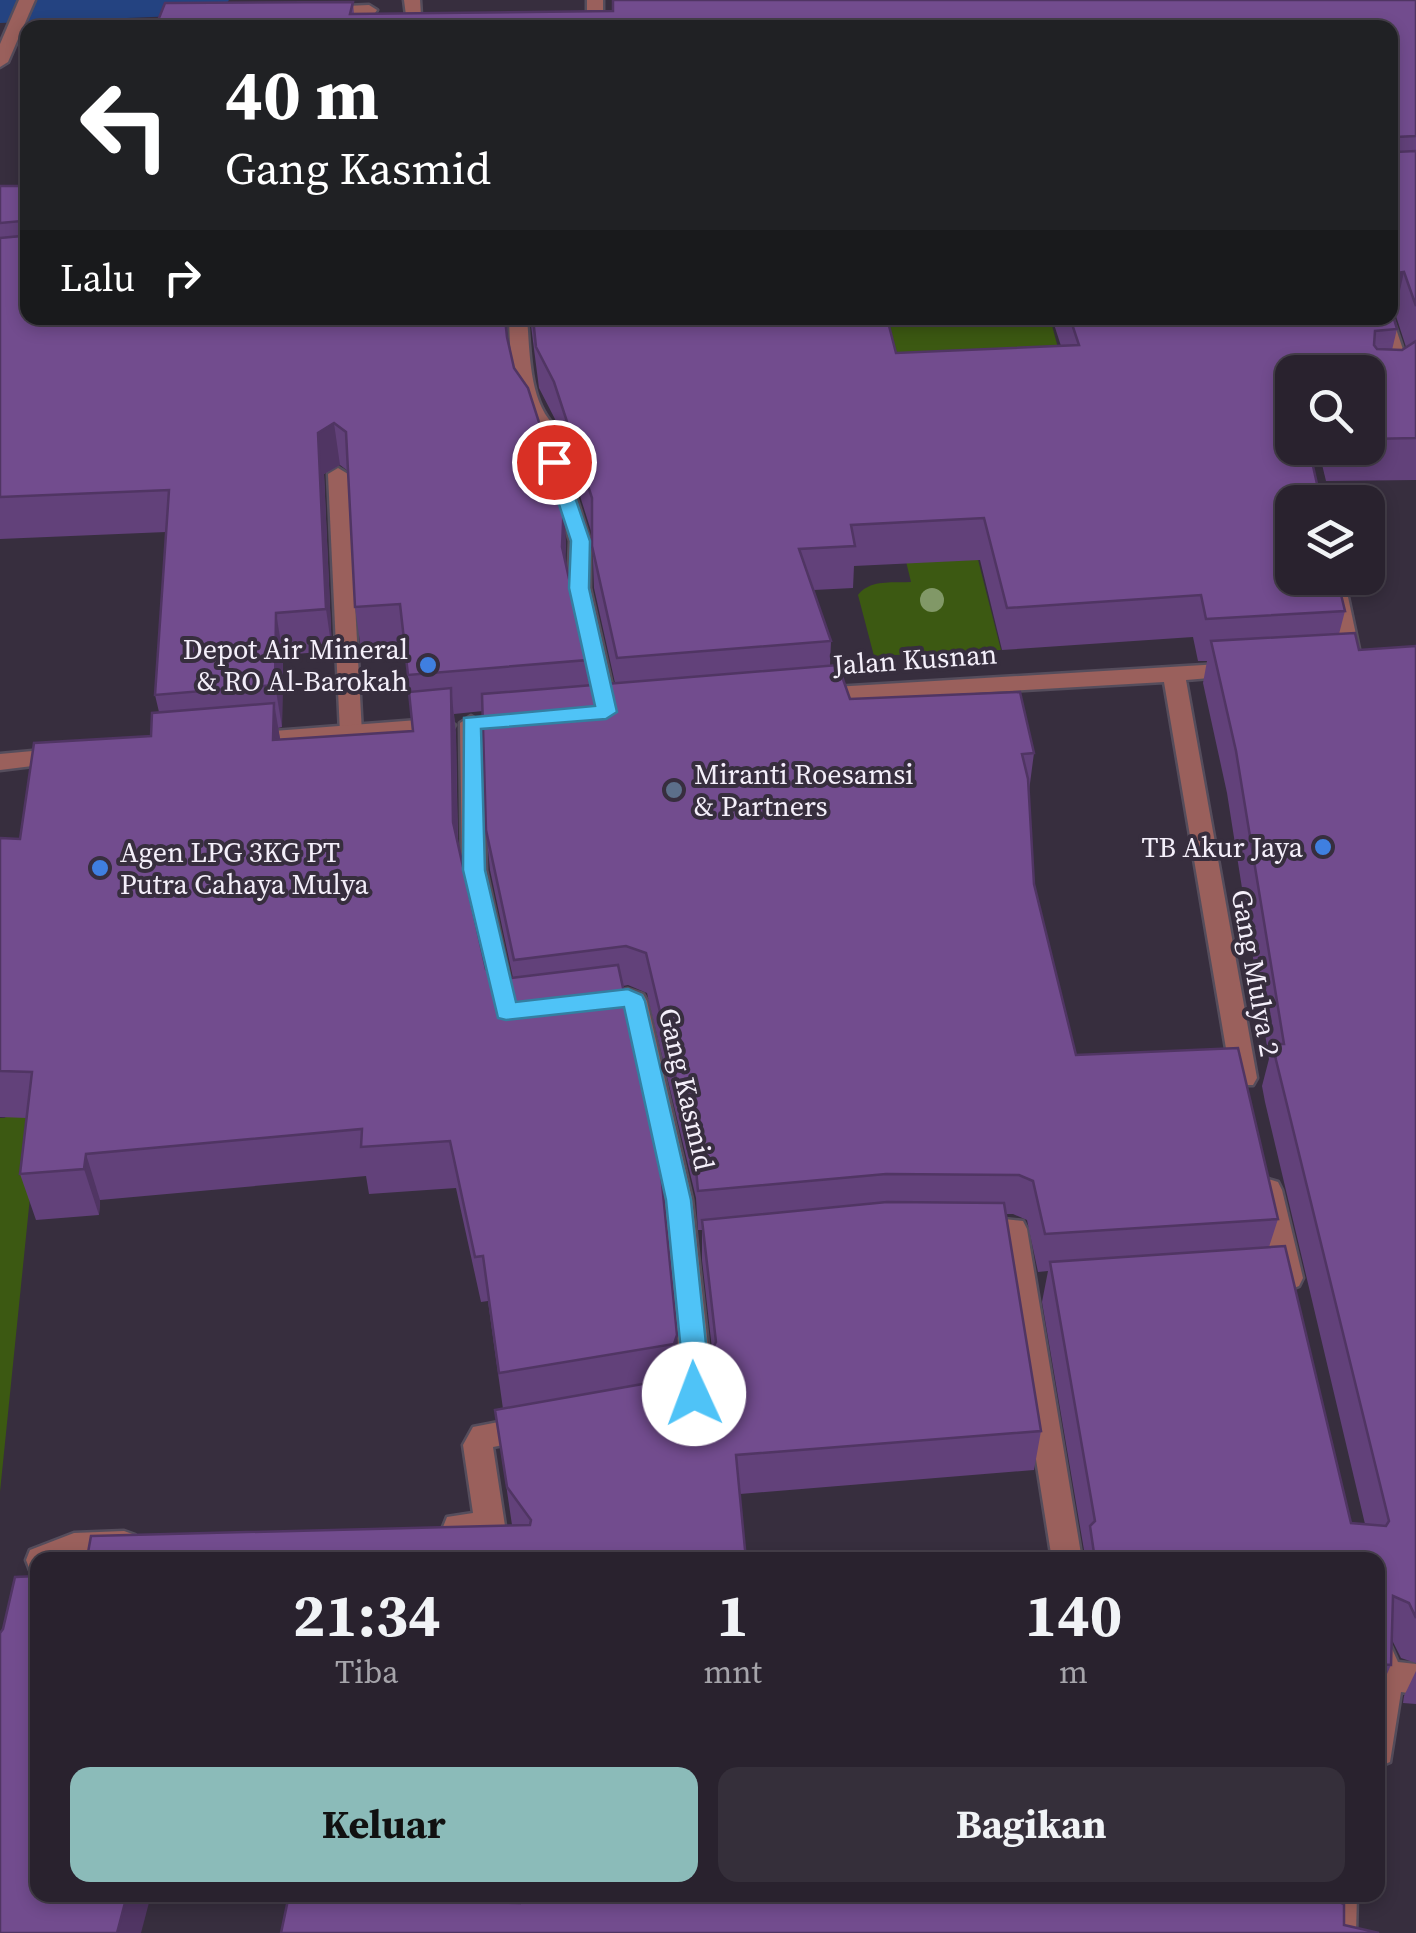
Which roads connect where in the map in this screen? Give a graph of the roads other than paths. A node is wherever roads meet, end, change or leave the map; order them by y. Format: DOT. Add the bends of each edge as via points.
graph roads {
  1 [pos="369,5"];
  2 [pos="23,8"];
  3 [pos="310,12"];
  4 [pos="5,38"];
  5 [pos="0,62"];
  6 [pos="519,325"];
  7 [pos="1386,325"];
  8 [pos="1385,382"];
  9 [pos="338,474"];
  10 [pos="1337,595"];
  11 [pos="1351,663"];
  12 [pos="1267,668"];
  13 [pos="1174,675"];
  14 [pos="786,698"];
  15 [pos="634,710"];
  16 [pos="351,732"];
  17 [pos="234,742"];
  18 [pos="98,754"];
  19 [pos="0,762"];
  20 [pos="572,1005"];
  21 [pos="534,1010"];
  22 [pos="1248,1104"];
  23 [pos="1261,1160"];
  24 [pos="952,1228"];
  25 [pos="718,1244"];
  26 [pos="681,1247"];
  27 [pos="1296,1310"];
  28 [pos="668,1406"];
  29 [pos="557,1424"];
  30 [pos="431,1529"];
  31 [pos="154,1543"];
  32 [pos="65,1552"];
  33 [pos="1066,1552"];
  34 [pos="1394,1669"];
  35 [pos="1385,1716"];
  36 [pos="513,1902"];
  37 [pos="1340,1902"];
  38 [pos="506,1933"];
  39 [pos="1339,1933"];
  1 -- 3 [label="street"];
  2 -- 4 [label="street"];
  4 -- 5 [label="street"];
  6 -- 15 [label="street" via="534,419 543,424 580,541 579,588 597,713"];
  7 -- 8 [label="street" via="1402,376"];
  9 -- 16 [label="street"];
  10 -- 11 [label="street"];
  12 -- 13 [label="street, Jalan Kusnan"];
  13 -- 14 [label="street, Jalan Kusnan"];
  13 -- 22 [label="street, Gang Mulya 2"];
  16 -- 17 [label="street"];
  16 -- 21 [label="street" via="481,722 474,870 503,1007"];
  18 -- 19 [label="street"];
  20 -- 26 [label="street, Gang Kasmid" via="634,1001 678,1200"];
  23 -- 27 [label="street" via="1278,1272"];
  24 -- 33 [label="street" via="1013,1229 1033,1288"];
  25 -- 26 [label="street"];
  26 -- 28 [label="street, Gang Kasmid" via="697,1382 686,1402"];
  29 -- 30 [label="street" via="483,1436 478,1445 499,1537"];
  31 -- 32 [label="street"];
  34 -- 35 [label="street"];
  36 -- 38 [label="street"];
  37 -- 39 [label="street"];
}
